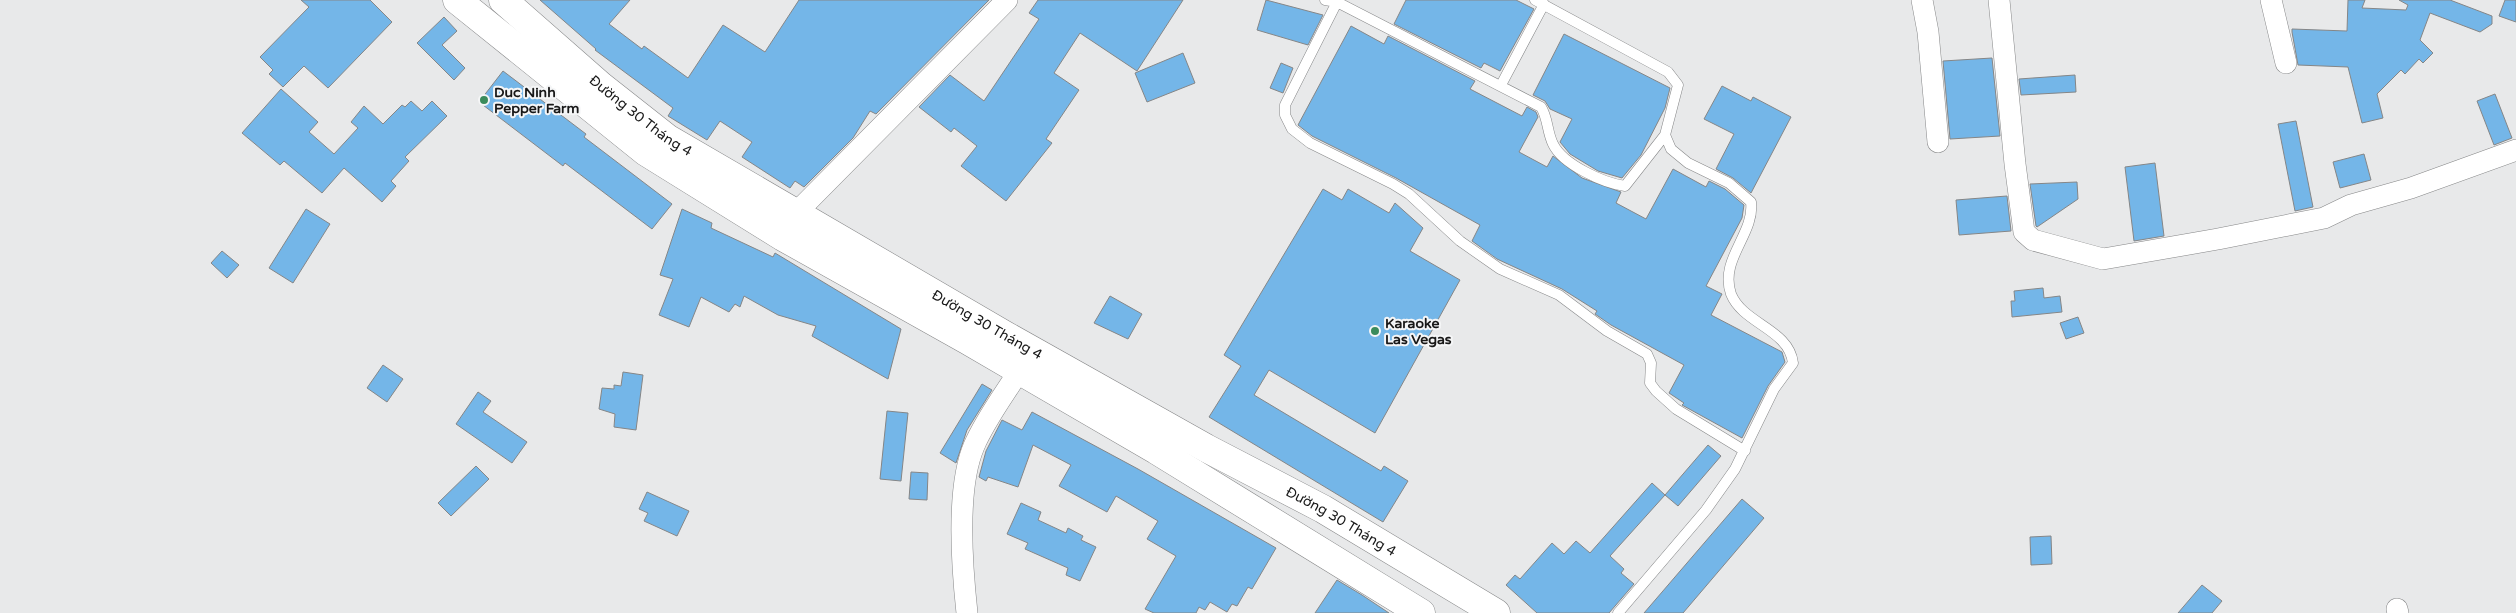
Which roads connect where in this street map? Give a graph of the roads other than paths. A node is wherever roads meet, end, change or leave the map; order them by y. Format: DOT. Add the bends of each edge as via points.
graph roads {
  1 [pos="457,0"];
  2 [pos="503,0"];
  3 [pos="1007,0"];
  4 [pos="1325,0"];
  5 [pos="1922,0"];
  6 [pos="1999,0"];
  7 [pos="2271,0"];
  8 [pos="1337,2"];
  9 [pos="1539,2"];
  10 [pos="2286,63"];
  11 [pos="1501,85"];
  12 [pos="1665,135"];
  13 [pos="1938,142"];
  14 [pos="2516,150"];
  15 [pos="796,212"];
  16 [pos="783,237"];
  17 [pos="1019,371"];
  18 [pos="1745,451"];
  19 [pos="1323,509"];
  20 [pos="1299,539"];
  21 [pos="967,613"];
  22 [pos="1421,613"];
  23 [pos="1496,613"];
  24 [pos="1618,613"];
  1 -- 16 [label="main road, Đường 30 Tháng 4" via="646,152"];
  2 -- 15 [label="main road, Đường 30 Tháng 4" via="601,86 667,138"];
  3 -- 15 [label="street"];
  4 -- 8 [label="lane"];
  5 -- 13 [label="street"];
  6 -- 14 [label="street" via="2024,232 2032,240 2103,259 2218,239 2324,218 2351,205 2411,188"];
  7 -- 10 [label="street"];
  8 -- 11 [label="lane"];
  8 -- 18 [label="lane" via="1285,105 1285,116 1292,129 1310,143 1409,194 1460,241 1500,269 1559,295 1607,331 1647,354 1651,363 1650,383 1656,391 1676,409"];
  9 -- 11 [label="lane"];
  9 -- 12 [label="lane" via="1668,72 1678,85"];
  11 -- 12 [label="lane" via="1541,107 1546,114 1554,146 1567,161 1611,184 1626,186"];
  12 -- 18 [label="lane" via="1671,149 1688,163 1729,183 1751,202 1747,224 1730,264 1728,280 1731,293 1744,311 1790,348 1793,363 1774,389"];
  15 -- 16 [label="main road"];
  15 -- 19 [label="main road, Đường 30 Tháng 4" via="1005,335"];
  16 -- 17 [label="main road, Đường 30 Tháng 4"];
  17 -- 20 [label="main road, Đường 30 Tháng 4" via="1181,464"];
  17 -- 21 [label="street" via="974,446 964,477 962,569"];
  18 -- 24 [label="lane" via="1706,510"];
  19 -- 20 [label="main road"];
  19 -- 23 [label="main road, Đường 30 Tháng 4"];
  20 -- 22 [label="main road, Đường 30 Tháng 4"];
}
